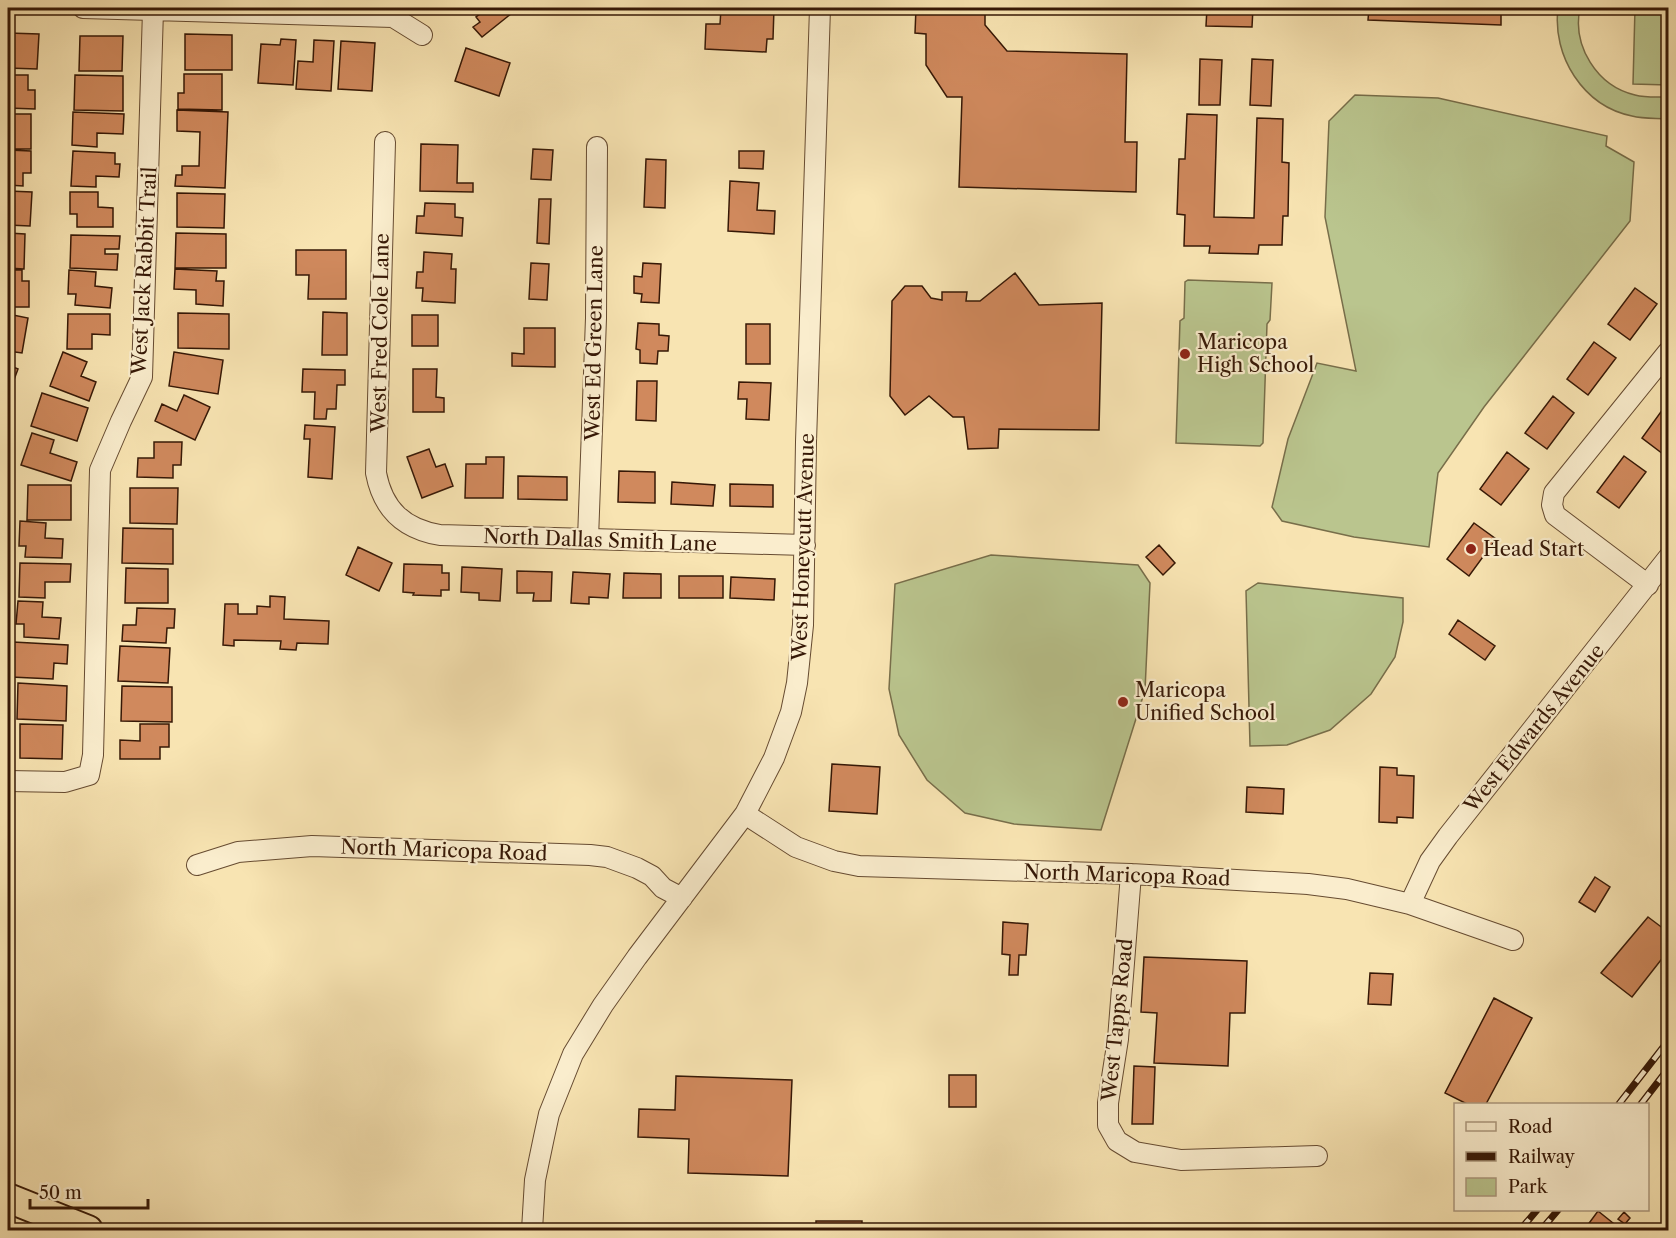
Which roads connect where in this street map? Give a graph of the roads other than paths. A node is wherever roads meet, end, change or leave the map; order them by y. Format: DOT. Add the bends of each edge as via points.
graph roads {
  1 [pos="83,8"];
  2 [pos="820,8"];
  3 [pos="153,10"];
  4 [pos="249,10"];
  5 [pos="422,35"];
  6 [pos="385,142"];
  7 [pos="597,147"];
  8 [pos="1668,352"];
  9 [pos="399,518"];
  10 [pos="588,539"];
  11 [pos="805,545"];
  12 [pos="1668,558"];
  13 [pos="1648,585"];
  14 [pos="8,781"];
  15 [pos="745,814"];
  16 [pos="197,865"];
  17 [pos="1131,874"];
  18 [pos="682,898"];
  19 [pos="1410,904"];
  20 [pos="1513,940"];
  21 [pos="1317,1156"];
  22 [pos="8,1198"];
  23 [pos="88,1230"];
  24 [pos="532,1230"];
  1 -- 3 [label="street"];
  2 -- 11 [label="street, West Honeycutt Avenue"];
  3 -- 4 [label="street"];
  3 -- 14 [label="street, West Jack Rabbit Trail" via="142,377 100,470 93,755 89,775 65,782"];
  4 -- 5 [label="street" via="393,17"];
  6 -- 9 [label="street, West Fred Cole Lane" via="376,472 385,500"];
  7 -- 10 [label="street, West Ed Green Lane"];
  8 -- 13 [label="street" via="1554,493 1552,505 1555,515"];
  9 -- 10 [label="street, North Dallas Smith Lane" via="416,529 441,535"];
  10 -- 11 [label="street, North Dallas Smith Lane"];
  11 -- 15 [label="street, West Honeycutt Avenue" via="803,626 793,702 774,758"];
  12 -- 13 [label="street, West Edwards Avenue"];
  13 -- 19 [label="street, West Edwards Avenue" via="1448,836 1430,861"];
  15 -- 17 [label="street, North Maricopa Road" via="796,847 859,866"];
  15 -- 18 [label="street, West Honeycutt Avenue"];
  16 -- 18 [label="street, North Maricopa Road" via="238,852 312,846 590,855 637,868"];
  17 -- 19 [label="street, North Maricopa Road" via="1308,884"];
  17 -- 21 [label="street, West Tapps Road" via="1118,1039 1108,1103 1108,1125 1117,1141 1135,1152 1181,1160"];
  18 -- 24 [label="street, West Honeycutt Avenue" via="603,1005 573,1054 549,1114 535,1180"];
  19 -- 20 [label="street, North Maricopa Road"];
  22 -- 23 [label="highway"];
}
